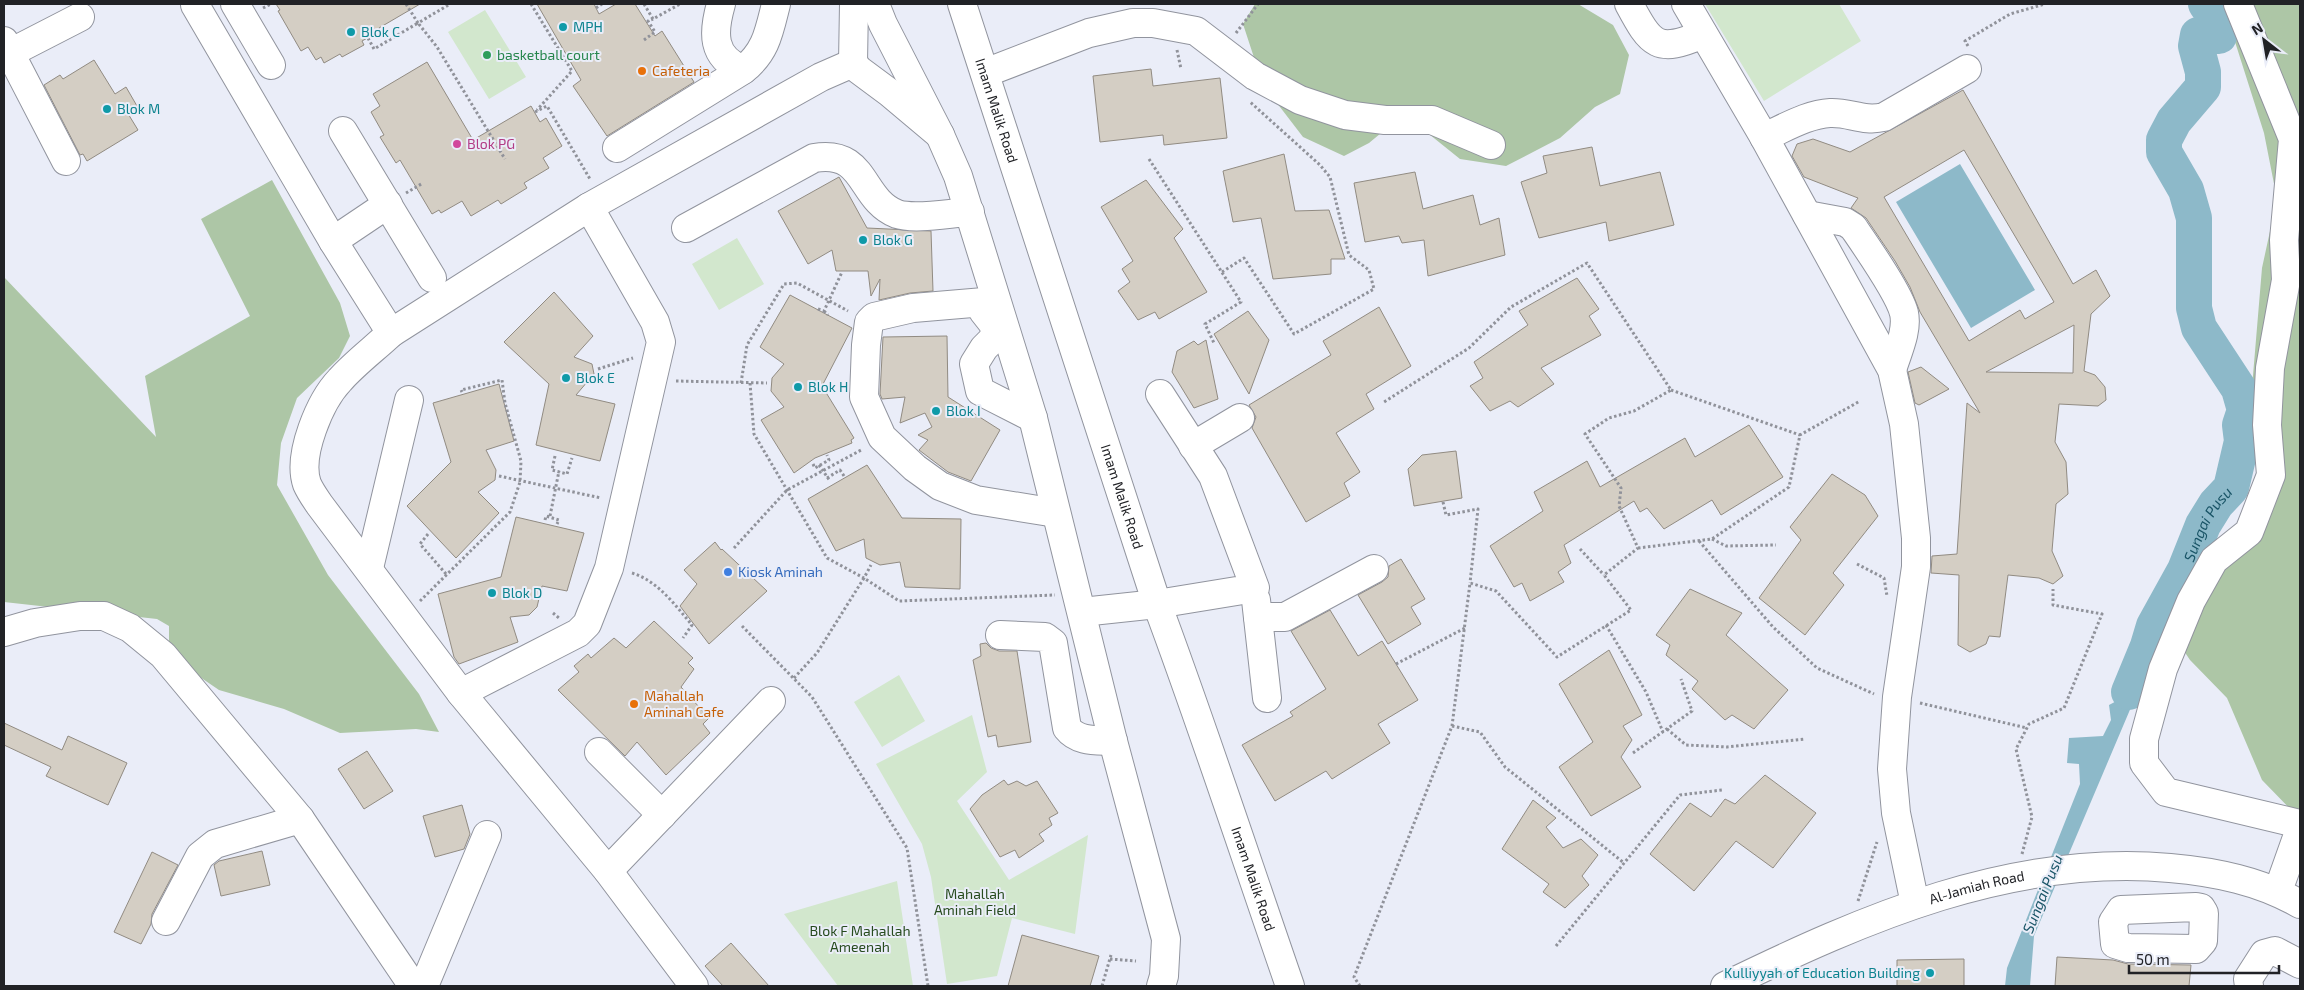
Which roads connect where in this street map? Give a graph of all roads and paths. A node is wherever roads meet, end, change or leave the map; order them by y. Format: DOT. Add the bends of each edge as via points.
graph roads {
  1 [pos="195,4"];
  2 [pos="235,4"];
  3 [pos="406,4"];
  4 [pos="450,4"];
  5 [pos="532,4"];
  6 [pos="602,4"];
  7 [pos="644,4"];
  8 [pos="680,4"];
  9 [pos="721,4"];
  10 [pos="776,4"];
  11 [pos="854,4"];
  12 [pos="875,4"];
  13 [pos="962,4"];
  14 [pos="1258,4"];
  15 [pos="1628,4"];
  16 [pos="1686,4"];
  17 [pos="2045,4"];
  18 [pos="2238,4"];
  19 [pos="596,8"];
  20 [pos="80,17"];
  21 [pos="653,19"];
  22 [pos="418,24"];
  23 [pos="1703,34"];
  24 [pos="368,38"];
  25 [pos="644,40"];
  26 [pos="7,47"];
  27 [pos="1220,49"];
  28 [pos="853,63"];
  29 [pos="271,65"];
  30 [pos="1966,69"];
  31 [pos="743,70"];
  32 [pos="985,73"];
  33 [pos="1255,76"];
  34 [pos="343,131"];
  35 [pos="940,135"];
  36 [pos="1764,137"];
  37 [pos="1491,145"];
  38 [pos="617,148"];
  39 [pos="505,159"];
  40 [pos="1149,159"];
  41 [pos="66,162"];
  42 [pos="591,195"];
  43 [pos="388,204"];
  44 [pos="970,212"];
  45 [pos="1806,215"];
  46 [pos="686,228"];
  47 [pos="333,241"];
  48 [pos="842,272"];
  49 [pos="1222,272"];
  50 [pos="432,278"];
  51 [pos="829,301"];
  52 [pos="985,302"];
  53 [pos="818,309"];
  54 [pos="824,310"];
  55 [pos="848,311"];
  56 [pos="828,315"];
  57 [pos="391,333"];
  58 [pos="1214,343"];
  59 [pos="659,350"];
  60 [pos="598,369"];
  61 [pos="1892,370"];
  62 [pos="669,380"];
  63 [pos="741,383"];
  64 [pos="750,383"];
  65 [pos="767,383"];
  66 [pos="1671,390"];
  67 [pos="462,392"];
  68 [pos="1160,394"];
  69 [pos="409,400"];
  70 [pos="1860,400"];
  71 [pos="1384,402"];
  72 [pos="1033,418"];
  73 [pos="1240,418"];
  74 [pos="1800,435"];
  75 [pos="1193,446"];
  76 [pos="865,447"];
  77 [pos="827,455"];
  78 [pos="555,456"];
  79 [pos="572,458"];
  80 [pos="813,464"];
  81 [pos="819,465"];
  82 [pos="823,471"];
  83 [pos="559,472"];
  84 [pos="499,476"];
  85 [pos="844,476"];
  86 [pos="520,482"];
  87 [pos="556,489"];
  88 [pos="788,490"];
  89 [pos="1443,502"];
  90 [pos="624,503"];
  91 [pos="1056,513"];
  92 [pos="550,516"];
  93 [pos="545,520"];
  94 [pos="557,524"];
  95 [pos="428,534"];
  96 [pos="1712,539"];
  97 [pos="1699,541"];
  98 [pos="1776,545"];
  99 [pos="734,548"];
  100 [pos="1638,548"];
  101 [pos="1580,549"];
  102 [pos="871,565"];
  103 [pos="369,568"];
  104 [pos="1374,568"];
  105 [pos="446,574"];
  106 [pos="1604,575"];
  107 [pos="864,578"];
  108 [pos="1470,582"];
  109 [pos="1255,588"];
  110 [pos="2053,590"];
  111 [pos="1080,603"];
  112 [pos="1157,604"];
  113 [pos="1258,617"];
  114 [pos="404,618"];
  115 [pos="742,626"];
  116 [pos="1606,626"];
  117 [pos="1465,628"];
  118 [pos="4,632"];
  119 [pos="1000,635"];
  120 [pos="1396,664"];
  121 [pos="794,678"];
  122 [pos="1681,679"];
  123 [pos="461,693"];
  124 [pos="1897,697"];
  125 [pos="1267,698"];
  126 [pos="771,701"];
  127 [pos="1452,726"];
  128 [pos="2026,728"];
  129 [pos="1667,729"];
  130 [pos="1663,732"];
  131 [pos="1806,739"];
  132 [pos="1113,741"];
  133 [pos="599,752"];
  134 [pos="1633,753"];
  135 [pos="1722,790"];
  136 [pos="662,815"];
  137 [pos="300,819"];
  138 [pos="2300,824"];
  139 [pos="2300,829"];
  140 [pos="487,835"];
  141 [pos="2022,856"];
  142 [pos="1624,863"];
  143 [pos="2147,866"];
  144 [pos="608,871"];
  145 [pos="2289,898"];
  146 [pos="1915,904"];
  147 [pos="2142,909"];
  148 [pos="166,921"];
  149 [pos="1556,946"];
  150 [pos="1136,961"];
  151 [pos="2300,964"];
  152 [pos="413,986"];
  153 [pos="424,986"];
  154 [pos="694,986"];
  155 [pos="928,986"];
  156 [pos="1102,986"];
  157 [pos="1161,986"];
  158 [pos="1290,986"];
  159 [pos="1360,986"];
  160 [pos="1725,986"];
  161 [pos="2249,986"];
  1 -- 47 [label="street"];
  2 -- 29 [label="street"];
  3 -- 22 [label="path"];
  4 -- 22 [label="path"];
  5 -- 42 [label="path" via="572,71 535,112 547,106"];
  6 -- 19 [label="path"];
  7 -- 21 [label="path"];
  8 -- 21 [label="path"];
  9 -- 31 [label="street" via="714,27 717,43 724,57"];
  10 -- 31 [label="street" via="769,35 757,60"];
  11 -- 28 [label="street"];
  12 -- 35 [label="street"];
  13 -- 32 [label="street, Imam Malik Road"];
  14 -- 27 [label="path"];
  15 -- 23 [label="street" via="1644,32 1666,46"];
  16 -- 23 [label="street"];
  17 -- 30 [label="path" via="2010,14 1965,41 1979,65"];
  18 -- 138 [label="street" via="2293,139 2284,240 2286,280 2270,377 2267,425 2271,475 2249,532 2214,560 2191,601 2163,668 2144,738 2144,763 2166,792"];
  20 -- 26 [label="street"];
  21 -- 25 [label="path" via="648,21 655,32"];
  22 -- 24 [label="path" via="374,49"];
  22 -- 39 [label="path" via="437,47"];
  23 -- 36 [label="street"];
  26 -- 41 [label="street"];
  27 -- 32 [label="street" via="1196,31 1133,23 1089,33"];
  27 -- 33 [label="street"];
  28 -- 35 [label="street"];
  28 -- 42 [label="street"];
  30 -- 36 [label="street" via="1884,117 1871,120 1833,113 1817,114"];
  31 -- 38 [label="street"];
  32 -- 112 [label="street, Imam Malik Road"];
  33 -- 37 [label="street" via="1300,100 1345,115 1385,120 1432,120"];
  33 -- 49 [label="path" via="1241,94 1330,177 1349,254 1369,270 1374,289 1294,334 1244,258"];
  34 -- 43 [label="street"];
  35 -- 44 [label="street"];
  36 -- 45 [label="street"];
  40 -- 49 [label="path"];
  42 -- 57 [label="street"];
  42 -- 59 [label="street" via="656,322 661,342"];
  43 -- 47 [label="street"];
  43 -- 50 [label="street"];
  44 -- 46 [label="street" via="898,214 881,204 846,160 829,155 814,158"];
  44 -- 52 [label="street"];
  45 -- 61 [label="street"];
  45 -- 61 [label="street" via="1845,222 1853,227 1896,295 1904,313 1904,329"];
  47 -- 57 [label="street"];
  48 -- 51 [label="path"];
  49 -- 58 [label="path" via="1241,302 1205,324"];
  51 -- 54 [label="path"];
  51 -- 55 [label="path"];
  51 -- 63 [label="path" via="797,284 784,284 746,345"];
  52 -- 72 [label="street"];
  52 -- 72 [label="street" via="995,337 974,364 980,391"];
  52 -- 91 [label="street" via="913,308 874,317 869,322 866,346 864,397 882,437 940,486 976,500"];
  53 -- 54 [label="path"];
  54 -- 56 [label="path"];
  57 -- 103 [label="street" via="338,381 320,411 308,443 305,463 307,484 319,504"];
  59 -- 60 [label="path"];
  59 -- 90 [label="street"];
  61 -- 124 [label="street" via="1904,424 1916,538 1916,567"];
  62 -- 63 [label="path"];
  63 -- 64 [label="path"];
  64 -- 65 [label="path"];
  64 -- 88 [label="path" via="754,434"];
  66 -- 71 [label="path" via="1587,263 1511,307 1469,348"];
  66 -- 74 [label="path"];
  66 -- 100 [label="path" via="1634,411 1609,418 1585,434 1621,488 1619,506"];
  67 -- 86 [label="path" via="502,380 521,461"];
  68 -- 75 [label="street"];
  69 -- 103 [label="street"];
  70 -- 74 [label="path"];
  72 -- 91 [label="street"];
  73 -- 75 [label="street"];
  74 -- 96 [label="path" via="1789,487"];
  75 -- 109 [label="street" via="1213,476"];
  76 -- 82 [label="path"];
  77 -- 81 [label="path" via="829,460"];
  78 -- 83 [label="path" via="552,470"];
  79 -- 83 [label="path" via="567,474"];
  80 -- 81 [label="path" via="815,468"];
  81 -- 82 [label="path"];
  82 -- 85 [label="path" via="828,480 840,470"];
  82 -- 88 [label="path"];
  83 -- 87 [label="path"];
  84 -- 86 [label="path"];
  86 -- 87 [label="path"];
  86 -- 105 [label="path" via="510,512"];
  87 -- 90 [label="path"];
  87 -- 92 [label="path"];
  88 -- 99 [label="path"];
  88 -- 107 [label="path" via="827,558"];
  89 -- 108 [label="path" via="1446,515 1478,509"];
  90 -- 123 [label="street" via="609,568 587,624 578,633"];
  91 -- 111 [label="street"];
  92 -- 93 [label="path"];
  92 -- 94 [label="path" via="559,520"];
  95 -- 105 [label="path" via="420,544"];
  96 -- 97 [label="path"];
  96 -- 98 [label="path" via="1726,546"];
  97 -- 100 [label="path"];
  97 -- 124 [label="path" via="1766,620 1817,668 1877,695"];
  100 -- 106 [label="path"];
  101 -- 106 [label="path"];
  102 -- 107 [label="path"];
  103 -- 114 [label="street"];
  104 -- 113 [label="street" via="1285,617"];
  105 -- 114 [label="path"];
  106 -- 116 [label="path" via="1631,610"];
  107 -- 111 [label="path" via="899,601"];
  107 -- 121 [label="path" via="818,653"];
  108 -- 116 [label="path" via="1496,591 1556,657"];
  108 -- 117 [label="path"];
  109 -- 112 [label="street"];
  109 -- 113 [label="street"];
  110 -- 128 [label="path" via="2053,605 2102,614 2064,708"];
  111 -- 112 [label="street"];
  111 -- 132 [label="street"];
  112 -- 158 [label="street, Imam Malik Road"];
  113 -- 125 [label="street"];
  114 -- 123 [label="street"];
  115 -- 155 [label="path" via="812,697 907,848"];
  116 -- 130 [label="path" via="1646,692"];
  117 -- 120 [label="path"];
  117 -- 127 [label="path"];
  118 -- 137 [label="street" via="34,623 80,616 104,616 130,628 163,655"];
  119 -- 132 [label="street" via="1045,636 1053,643 1055,729 1082,739"];
  122 -- 129 [label="path" via="1692,711"];
  123 -- 144 [label="street"];
  124 -- 128 [label="path"];
  124 -- 146 [label="street" via="1893,778 1896,813"];
  126 -- 136 [label="street"];
  127 -- 142 [label="path" via="1480,732 1505,767"];
  127 -- 159 [label="path" via="1354,977"];
  128 -- 141 [label="path" via="2016,749 2032,817"];
  129 -- 130 [label="path"];
  129 -- 131 [label="path" via="1686,745 1727,747"];
  130 -- 134 [label="path"];
  132 -- 157 [label="street" via="1166,939"];
  133 -- 136 [label="street"];
  135 -- 142 [label="path" via="1680,795"];
  136 -- 144 [label="street"];
  137 -- 148 [label="street" via="215,844 200,856"];
  137 -- 152 [label="street"];
  139 -- 145 [label="street"];
  140 -- 153 [label="street"];
  142 -- 149 [label="path"];
  143 -- 145 [label="street, Al-Jamiah Road" via="2212,872"];
  143 -- 146 [label="street, Al-Jamiah Road" via="2106,865 2040,872"];
  143 -- 147 [label="street"];
  144 -- 154 [label="street"];
  146 -- 160 [label="street, Al-Jamiah Road" via="1850,927"];
  150 -- 156 [label="path" via="1110,957"];
  151 -- 161 [label="street" via="2275,950 2264,954 2248,979"];
}
